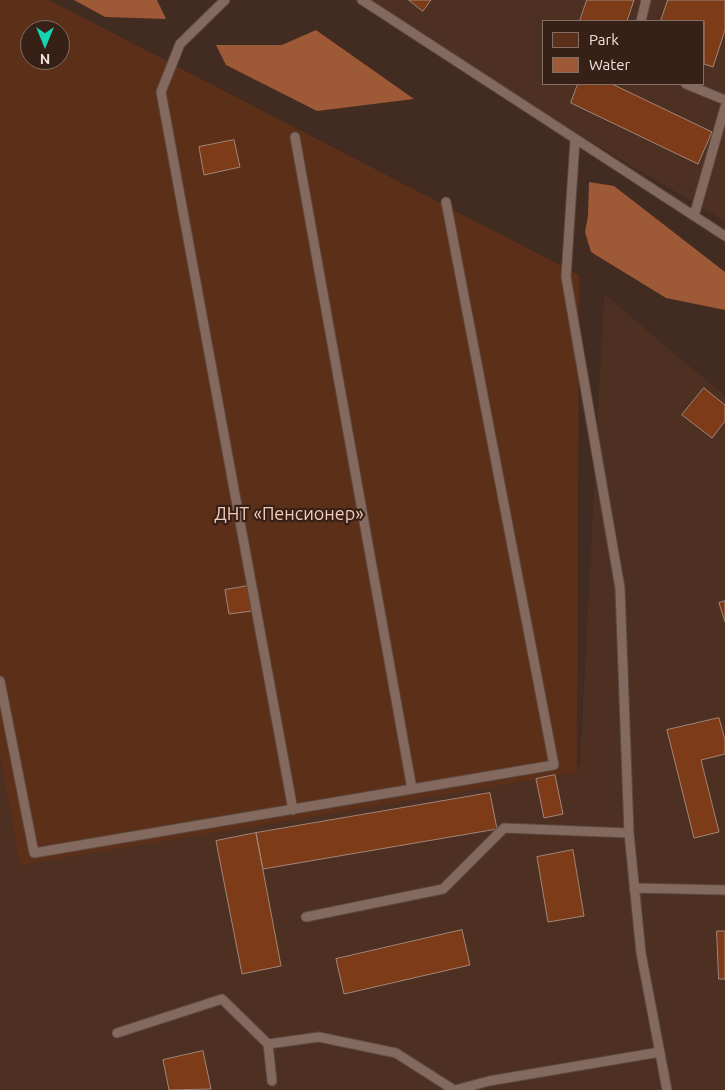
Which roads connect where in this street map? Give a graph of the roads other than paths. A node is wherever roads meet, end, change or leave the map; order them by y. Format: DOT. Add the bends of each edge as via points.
graph roads {
  1 [pos="224,0"];
  2 [pos="362,0"];
  3 [pos="646,0"];
  4 [pos="641,20"];
  5 [pos="688,85"];
  6 [pos="725,100"];
  7 [pos="725,108"];
  8 [pos="294,137"];
  9 [pos="576,140"];
  10 [pos="446,202"];
  11 [pos="694,216"];
  12 [pos="725,236"];
  13 [pos="0,681"];
  14 [pos="412,790"];
  15 [pos="293,810"];
  16 [pos="629,833"];
  17 [pos="634,888"];
  18 [pos="725,890"];
  19 [pos="306,917"];
  20 [pos="117,1033"];
  21 [pos="268,1044"];
  22 [pos="660,1052"];
  23 [pos="272,1081"];
  24 [pos="454,1090"];
  25 [pos="667,1090"];
  1 -- 15 [label="lane" via="180,44 161,92"];
  2 -- 9 [label="lane"];
  3 -- 4 [label="lane"];
  5 -- 6 [label="lane"];
  7 -- 11 [label="lane"];
  8 -- 14 [label="lane"];
  9 -- 11 [label="lane"];
  9 -- 16 [label="lane" via="566,277 620,588"];
  10 -- 14 [label="lane" via="554,765"];
  11 -- 12 [label="lane"];
  13 -- 15 [label="lane" via="34,853"];
  14 -- 15 [label="lane"];
  16 -- 17 [label="lane"];
  16 -- 19 [label="lane" via="504,828 443,889"];
  17 -- 18 [label="lane"];
  17 -- 22 [label="lane" via="641,953"];
  20 -- 21 [label="lane" via="222,999"];
  21 -- 23 [label="lane"];
  21 -- 24 [label="lane" via="319,1037 396,1054"];
  22 -- 24 [label="lane" via="488,1081"];
  22 -- 25 [label="lane"];
}
